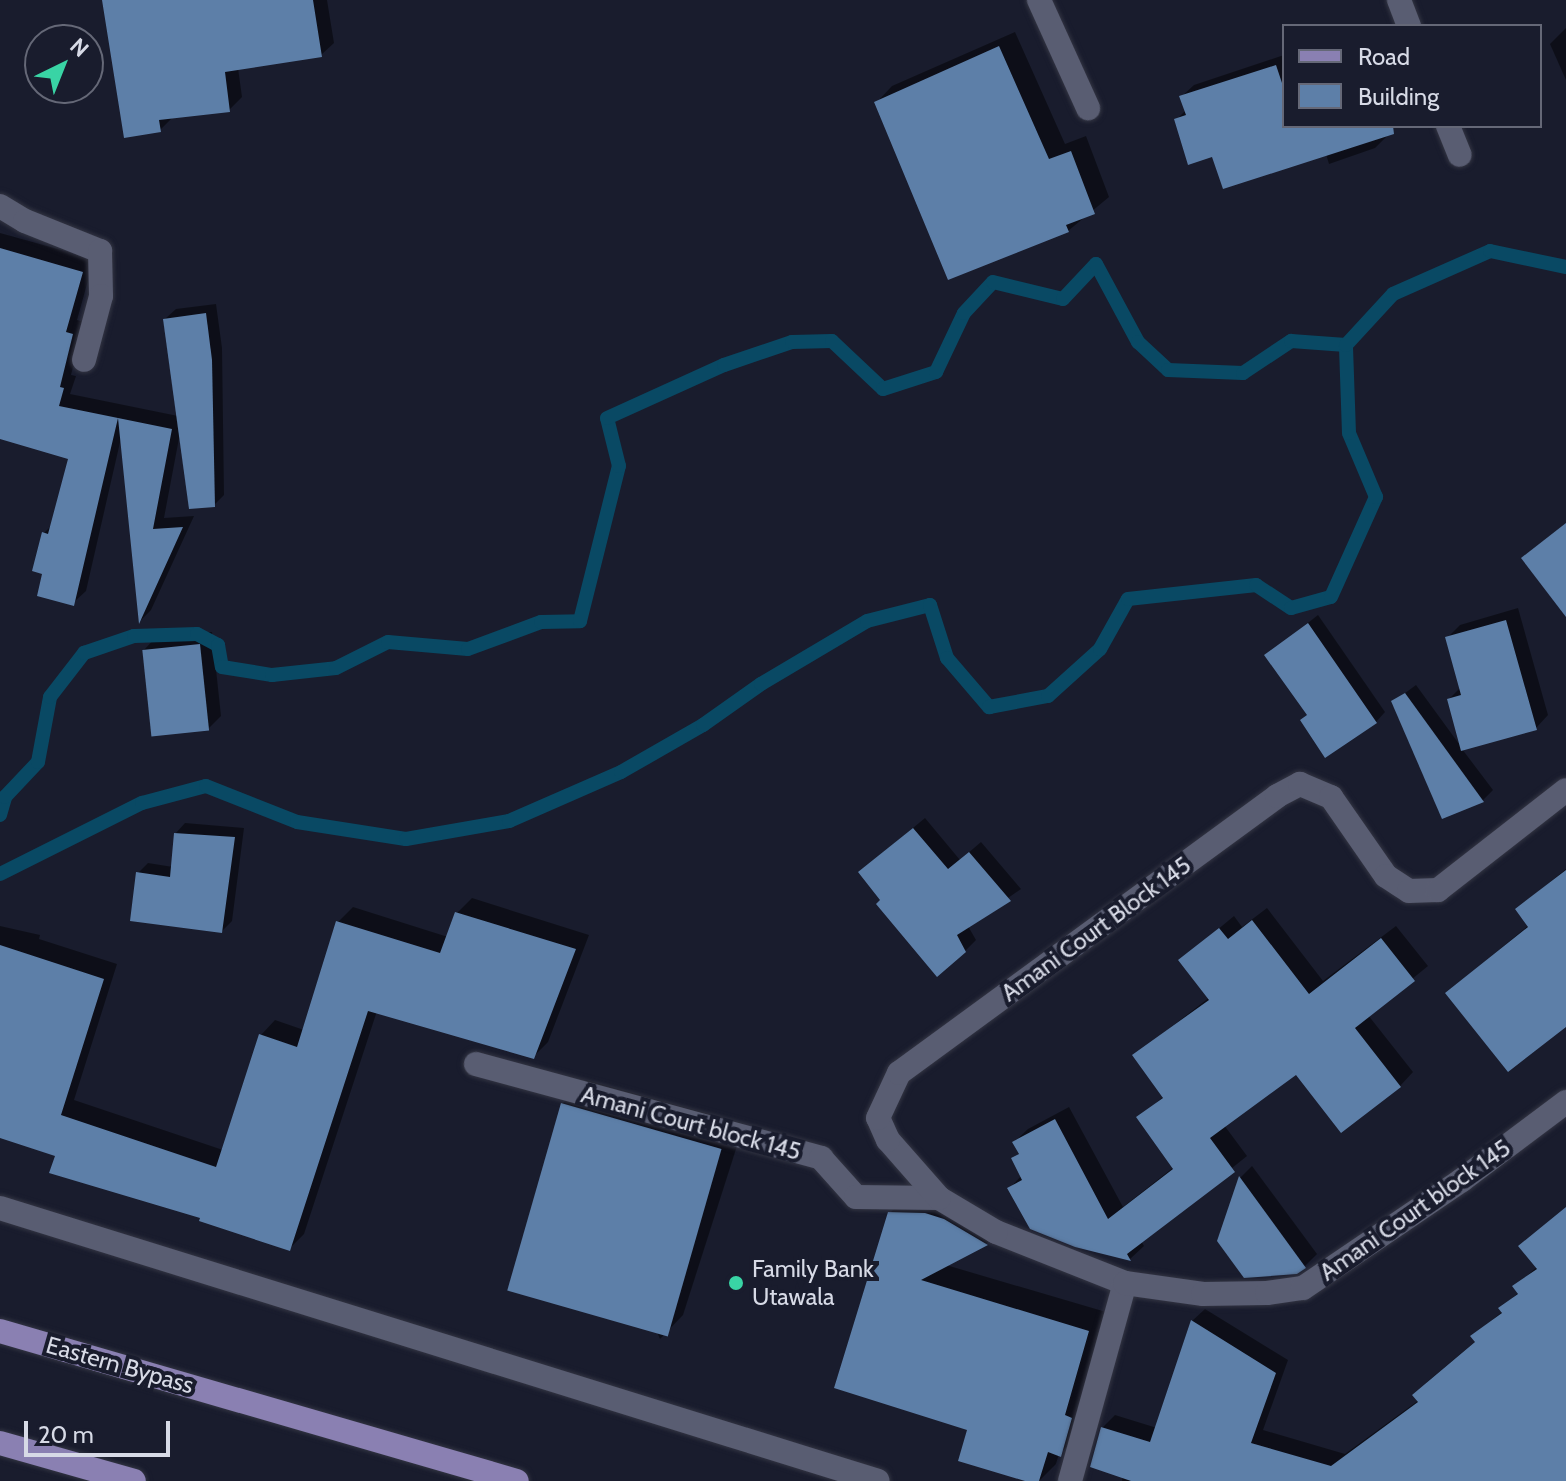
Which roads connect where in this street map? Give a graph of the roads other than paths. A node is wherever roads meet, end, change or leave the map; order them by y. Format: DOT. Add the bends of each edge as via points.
graph roads {
  1 [pos="1039,0"];
  2 [pos="1399,0"];
  3 [pos="1408,24"];
  4 [pos="1088,108"];
  5 [pos="1449,128"];
  6 [pos="1460,155"];
  7 [pos="0,206"];
  8 [pos="84,360"];
  9 [pos="1566,790"];
  10 [pos="476,1064"];
  11 [pos="1566,1102"];
  12 [pos="939,1198"];
  13 [pos="0,1208"];
  14 [pos="1125,1283"];
  15 [pos="0,1331"];
  16 [pos="0,1443"];
  17 [pos="134,1481"];
  18 [pos="517,1481"];
  19 [pos="878,1481"];
  20 [pos="1070,1481"];
  1 -- 4 [label="street"];
  2 -- 3 [label="street"];
  5 -- 6 [label="street"];
  7 -- 8 [label="street" via="100,251 101,296"];
  9 -- 12 [label="street, Amani Court Block 145" via="1438,890 1409,891 1386,876 1331,797 1300,784 1277,796 899,1073 878,1118 888,1140"];
  10 -- 12 [label="street, Amani Court block 145" via="821,1158 856,1197"];
  11 -- 14 [label="street, Amani Court block 145" via="1303,1288 1203,1294"];
  12 -- 14 [label="street, Amani Court Block 145" via="996,1232"];
  13 -- 19 [label="street"];
  14 -- 20 [label="street"];
  15 -- 18 [label="main road, Eastern Bypass"];
  16 -- 17 [label="main road"];
}
